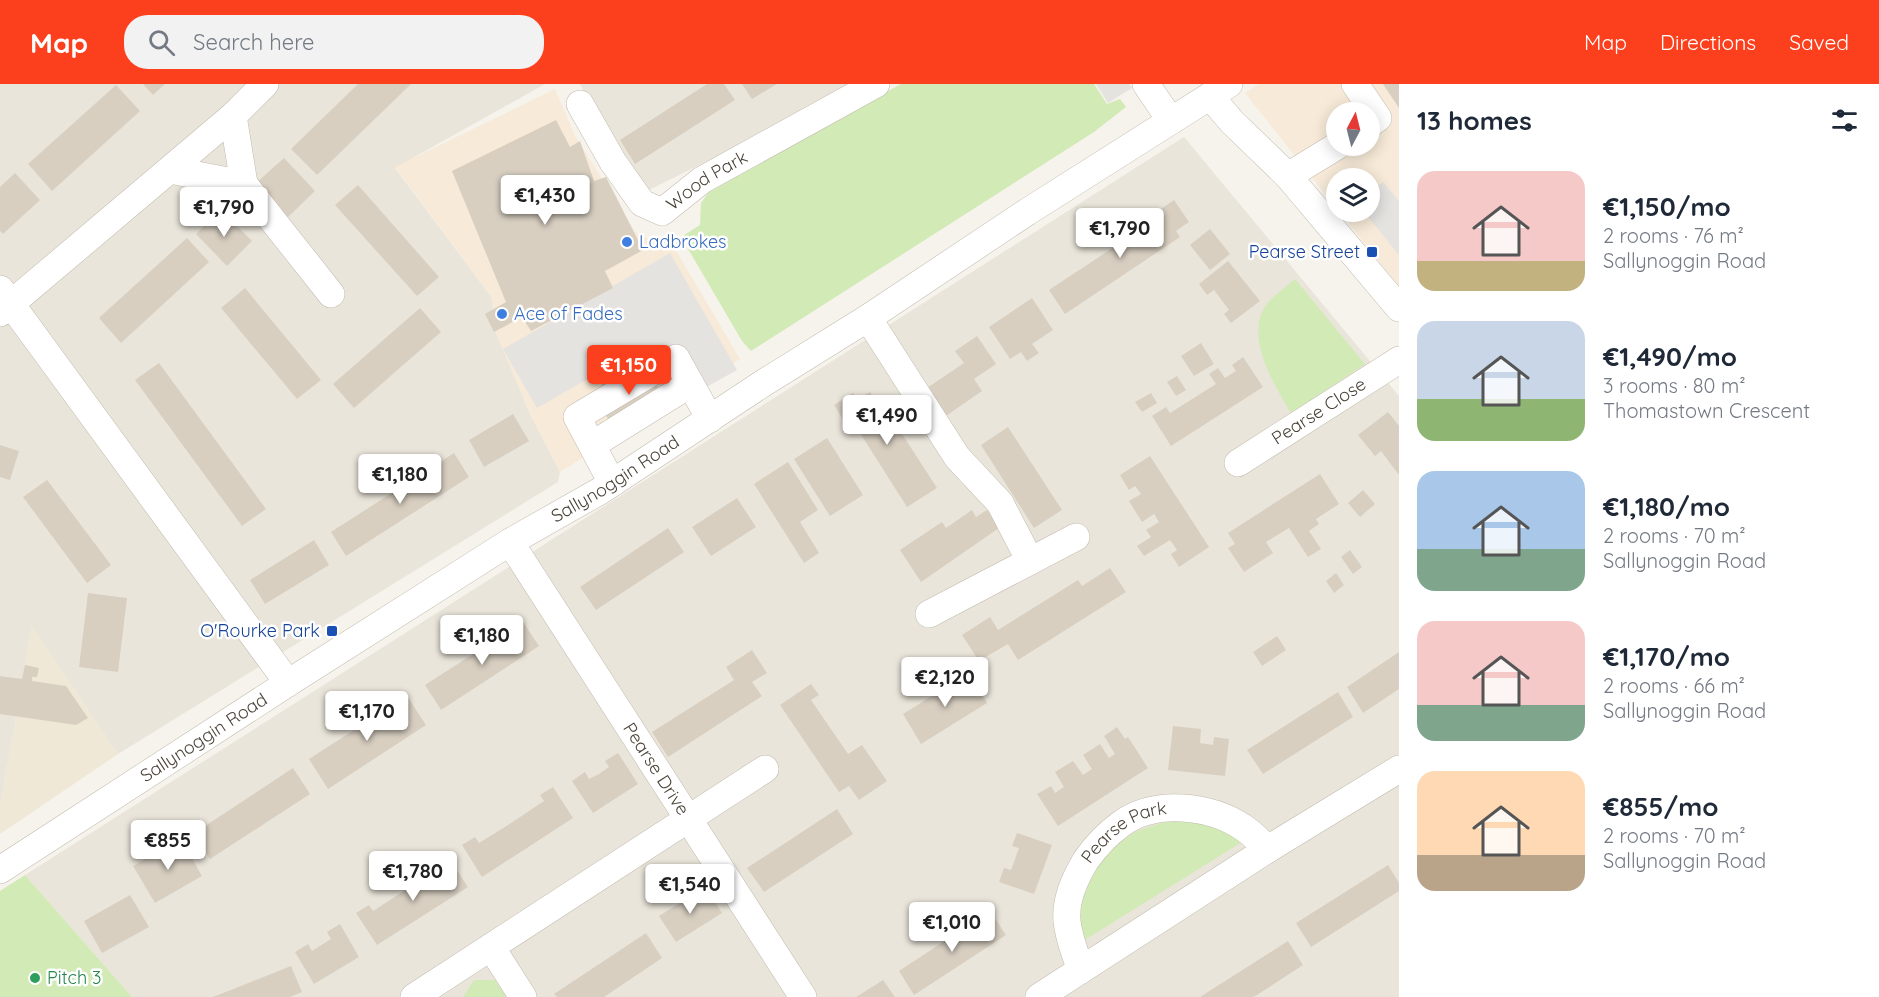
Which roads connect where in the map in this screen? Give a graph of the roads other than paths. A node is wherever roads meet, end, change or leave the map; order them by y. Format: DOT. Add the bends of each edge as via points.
graph roads {
  1 [pos="266,84"];
  2 [pos="876,84"];
  3 [pos="1146,84"];
  4 [pos="1355,84"];
  5 [pos="1220,90"];
  6 [pos="1367,102"];
  7 [pos="580,104"];
  8 [pos="233,116"];
  9 [pos="1171,121"];
  10 [pos="1326,153"];
  11 [pos="170,170"];
  12 [pos="1288,176"];
  13 [pos="244,184"];
  14 [pos="331,294"];
  15 [pos="4,301"];
  16 [pos="1399,308"];
  17 [pos="868,318"];
  18 [pos="1399,360"];
  19 [pos="710,419"];
  20 [pos="1238,463"];
  21 [pos="612,483"];
  22 [pos="1076,537"];
  23 [pos="510,542"];
  24 [pos="1030,561"];
  25 [pos="929,615"];
  26 [pos="288,683"];
  27 [pos="765,769"];
  28 [pos="1399,769"];
  29 [pos="688,819"];
  30 [pos="1268,849"];
  31 [pos="0,870"];
  32 [pos="491,947"];
  33 [pos="1081,970"];
  34 [pos="432,992"];
  35 [pos="522,997"];
  36 [pos="803,997"];
  37 [pos="1039,997"];
  1 -- 8 [label="street"];
  2 -- 7 [label="street, Wood Park" via="702,180 662,212 642,203"];
  3 -- 9 [label="street"];
  4 -- 6 [label="street"];
  5 -- 9 [label="street, Sallynoggin Road"];
  5 -- 12 [label="street" via="1232,122"];
  8 -- 11 [label="street"];
  8 -- 13 [label="street"];
  9 -- 17 [label="street, Sallynoggin Road"];
  10 -- 12 [label="street"];
  11 -- 13 [label="street"];
  11 -- 15 [label="street"];
  12 -- 16 [label="street"];
  13 -- 14 [label="street"];
  15 -- 26 [label="street"];
  17 -- 19 [label="street, Sallynoggin Road"];
  17 -- 24 [label="street" via="957,457 1000,503"];
  18 -- 20 [label="street, Pearse Close"];
  19 -- 21 [label="street, Sallynoggin Road"];
  19 -- 21 [label="street" via="690,384 592,445"];
  21 -- 23 [label="street, Sallynoggin Road"];
  22 -- 24 [label="street"];
  23 -- 26 [label="street, Sallynoggin Road"];
  23 -- 29 [label="street, Pearse Drive"];
  24 -- 25 [label="street"];
  26 -- 31 [label="street, Sallynoggin Road"];
  27 -- 29 [label="street"];
  28 -- 30 [label="street"];
  29 -- 32 [label="street"];
  29 -- 36 [label="street, Pearse Drive"];
  30 -- 33 [label="street"];
  30 -- 33 [label="street, Pearse Park" via="1233,821 1201,810 1159,809 1122,823 1096,846 1069,898 1068,929"];
  32 -- 34 [label="street"];
  32 -- 35 [label="street"];
  33 -- 37 [label="street"];
}
